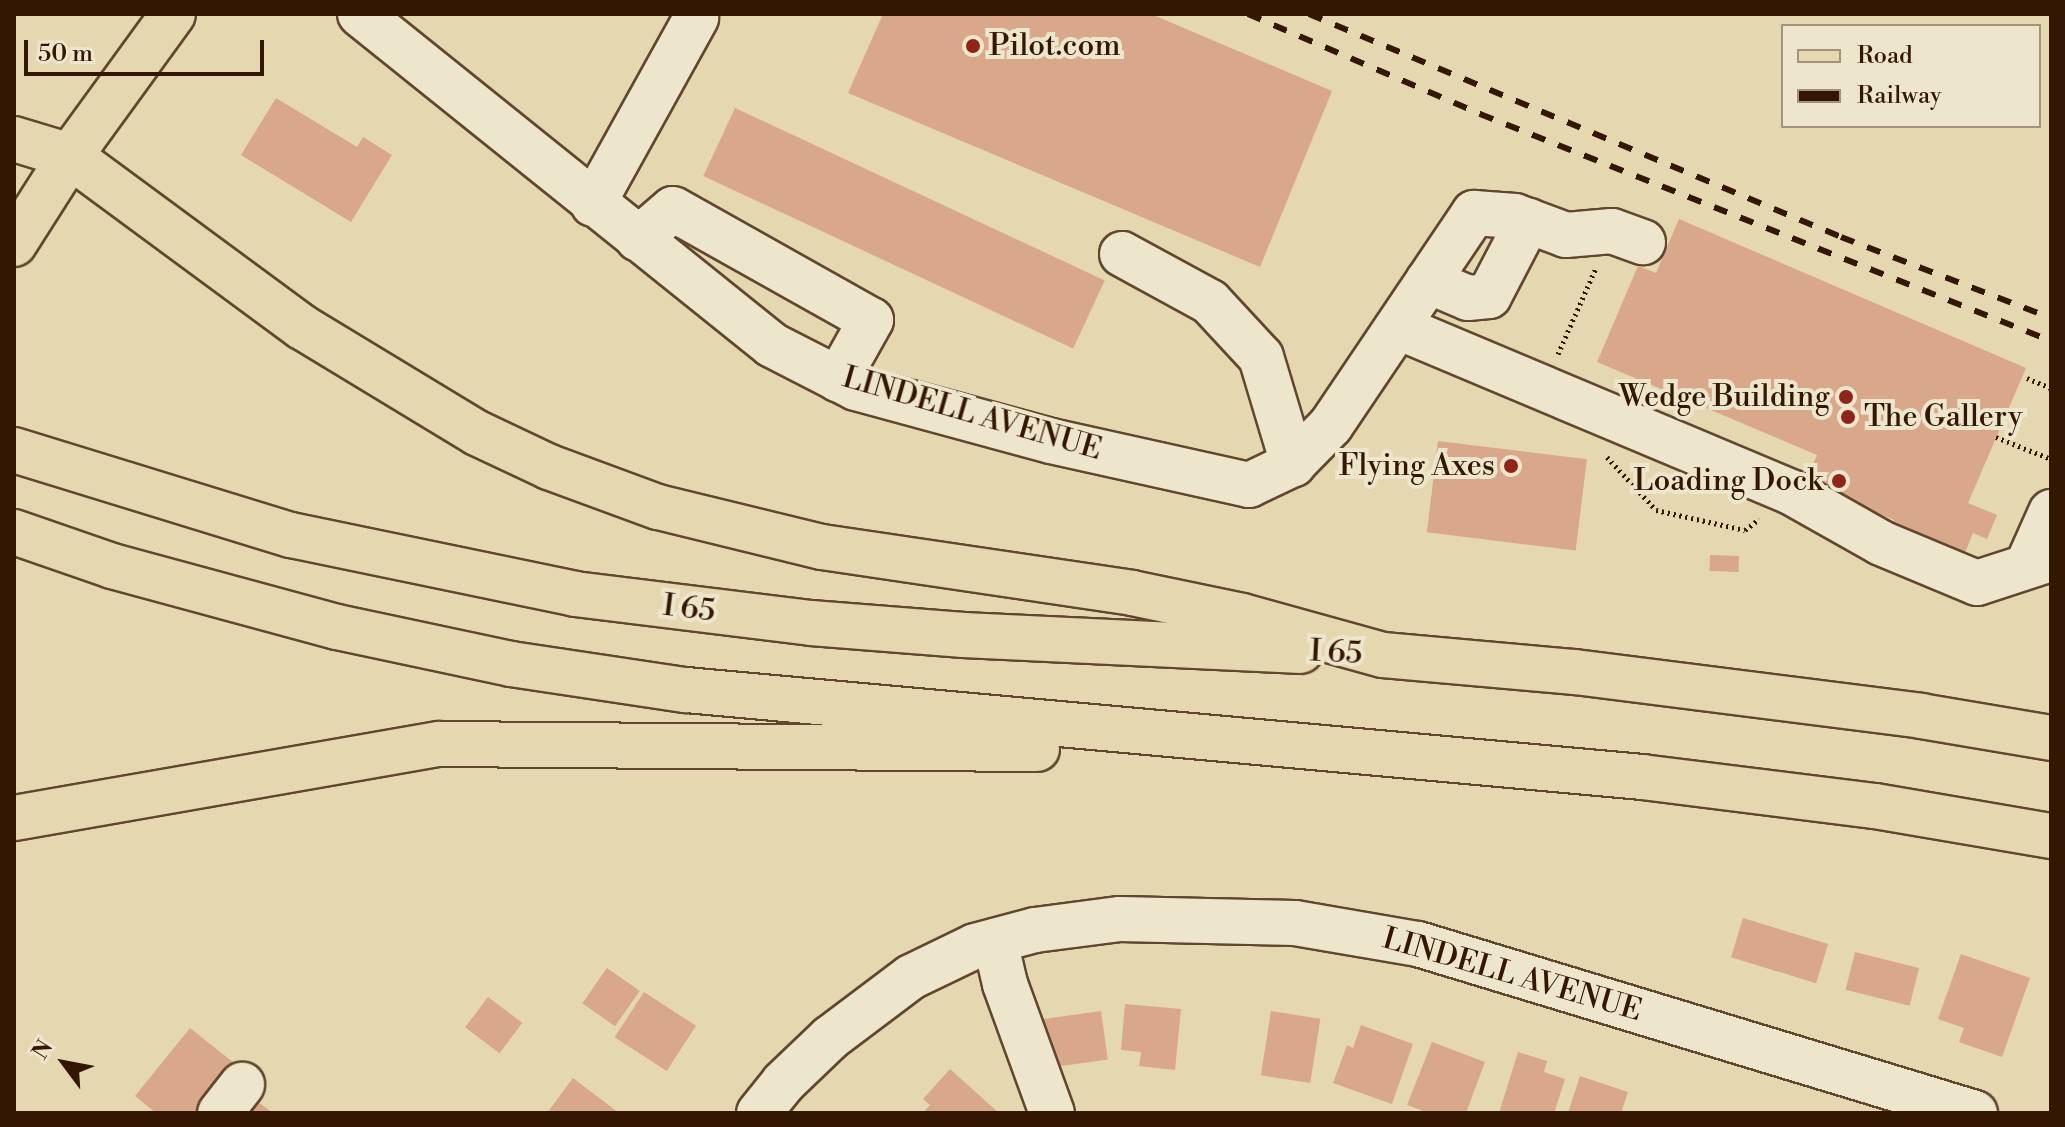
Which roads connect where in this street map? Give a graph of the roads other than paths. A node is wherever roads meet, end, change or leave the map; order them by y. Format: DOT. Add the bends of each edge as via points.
graph roads {
  1 [pos="173,14"];
  2 [pos="360,14"];
  3 [pos="696,18"];
  4 [pos="14,139"];
  5 [pos="70,156"];
  6 [pos="593,204"];
  7 [pos="1528,221"];
  8 [pos="1628,236"];
  9 [pos="638,239"];
  10 [pos="14,244"];
  11 [pos="1122,254"];
  12 [pos="1428,281"];
  13 [pos="1398,327"];
  14 [pos="838,379"];
  15 [pos="14,450"];
  16 [pos="1293,464"];
  17 [pos="2051,512"];
  18 [pos="14,532"];
  19 [pos="2039,562"];
  20 [pos="1383,655"];
  21 [pos="2051,738"];
  22 [pos="1388,754"];
  23 [pos="14,818"];
  24 [pos="2051,836"];
  25 [pos="1015,936"];
  26 [pos="759,1113"];
  27 [pos="1052,1113"];
  28 [pos="1975,1113"];
  1 -- 5 [label="main road"];
  2 -- 6 [label="street, LINDELL AVENUE"];
  3 -- 6 [label="street"];
  4 -- 5 [label="main road"];
  5 -- 10 [label="main road"];
  5 -- 20 [label="main road" via="302,327 477,433 602,488 764,536 1132,593 1242,616"];
  6 -- 9 [label="street, LINDELL AVENUE"];
  7 -- 8 [label="street" via="1566,235"];
  7 -- 12 [label="street, LINDELL AVENUE" via="1474,213"];
  7 -- 12 [label="street" via="1489,296 1468,298"];
  9 -- 14 [label="street, LINDELL AVENUE" via="772,345"];
  9 -- 14 [label="street" via="673,209 871,320"];
  11 -- 16 [label="street" via="1210,302 1261,357"];
  12 -- 13 [label="street, LINDELL AVENUE"];
  13 -- 16 [label="street, LINDELL AVENUE" via="1331,425"];
  13 -- 19 [label="street" via="1768,483 1881,543 1977,583"];
  14 -- 16 [label="street, LINDELL AVENUE" via="1051,441 1249,485"];
  15 -- 20 [label="main road, I 65 / I 65" via="291,535 575,594 811,623 964,635"];
  17 -- 19 [label="street"];
  18 -- 22 [label="main road" via="219,598 511,664 686,690"];
  20 -- 21 [label="main road, I 65" via="1575,672"];
  22 -- 23 [label="main road" via="439,744"];
  22 -- 24 [label="main road" via="1761,791"];
  25 -- 26 [label="street, LINDELL AVENUE" via="911,977 830,1038"];
  25 -- 27 [label="street" via="1005,984"];
  25 -- 28 [label="street, LINDELL AVENUE" via="1120,919 1295,923 1418,944"];
}
